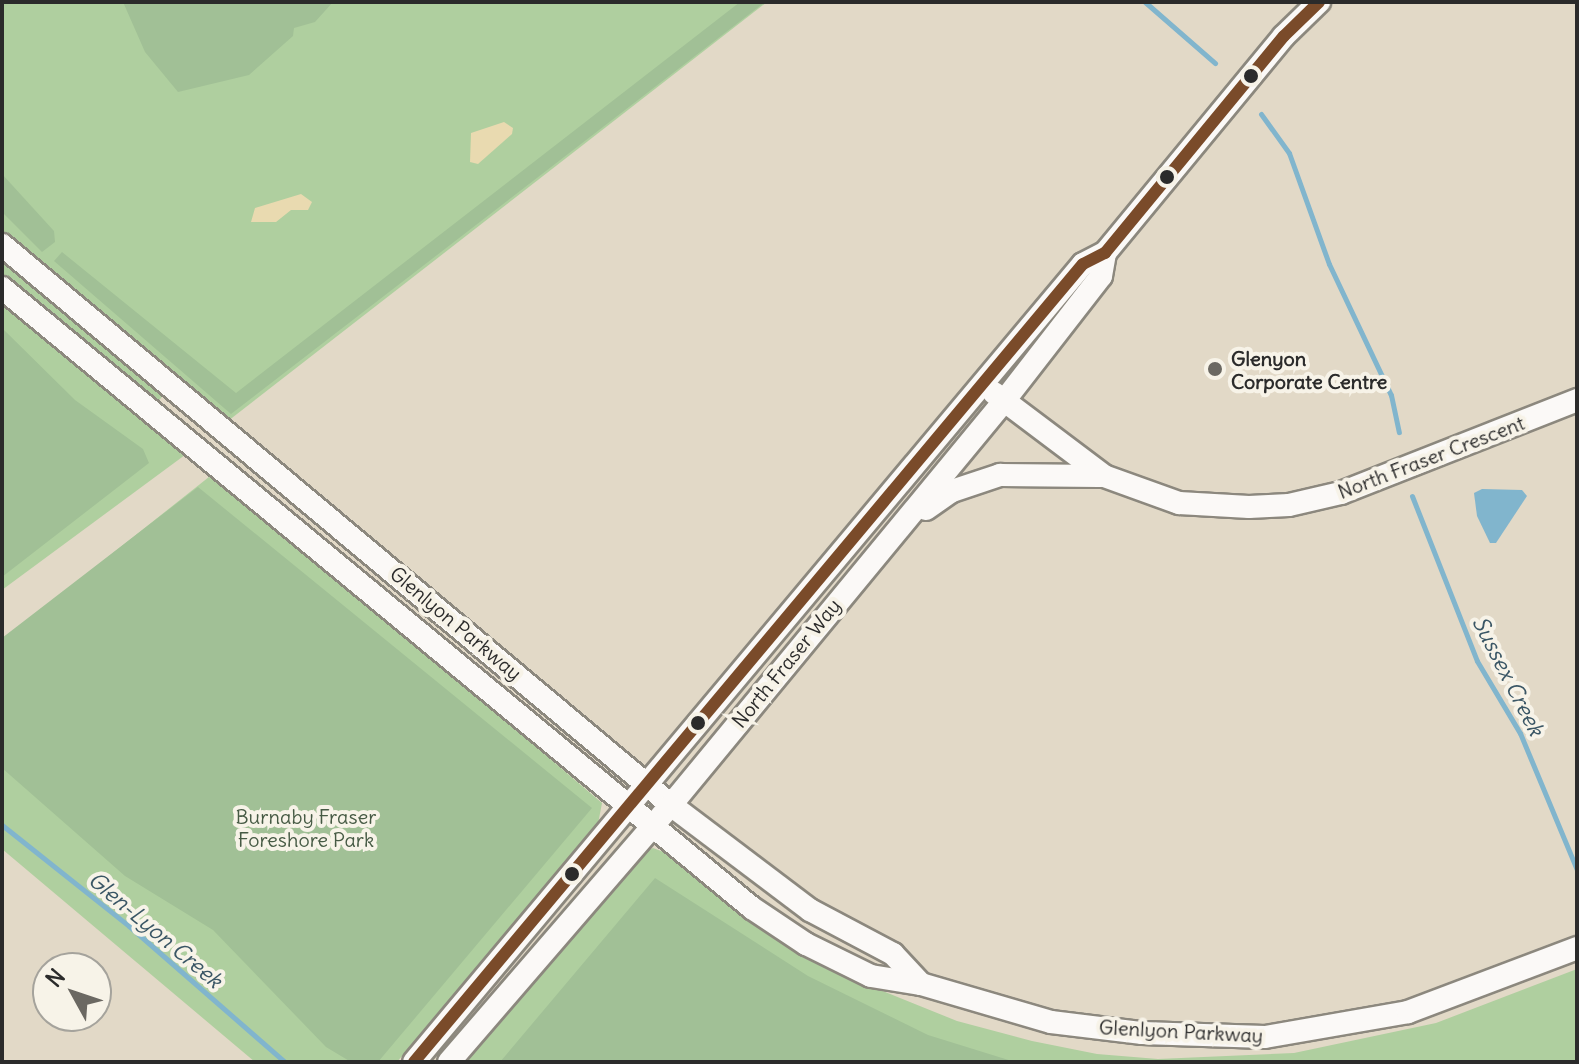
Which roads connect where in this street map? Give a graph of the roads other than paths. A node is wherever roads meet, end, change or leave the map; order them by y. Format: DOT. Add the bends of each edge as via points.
graph roads {
  1 [pos="1319,2"];
  2 [pos="2,245"];
  3 [pos="1105,253"];
  4 [pos="2,288"];
  5 [pos="982,384"];
  6 [pos="1577,400"];
  7 [pos="1004,401"];
  8 [pos="1104,476"];
  9 [pos="902,525"];
  10 [pos="645,784"];
  11 [pos="629,804"];
  12 [pos="671,805"];
  13 [pos="652,827"];
  14 [pos="1577,948"];
  15 [pos="921,984"];
  16 [pos="414,1062"];
  17 [pos="449,1062"];
  1 -- 3 [label="street, North Fraser Way" via="1264,59"];
  2 -- 10 [label="street, Glenlyon Parkway"];
  3 -- 5 [label="street, North Fraser Way" via="1083,264"];
  3 -- 7 [label="street, North Fraser Way" via="1101,276"];
  4 -- 11 [label="street, Glenlyon Parkway"];
  5 -- 7 [label="street, North Fraser Crescent"];
  5 -- 10 [label="street, North Fraser Way"];
  6 -- 8 [label="street, North Fraser Crescent" via="1377,480 1289,505 1179,503"];
  7 -- 8 [label="street, North Fraser Crescent"];
  7 -- 9 [label="street, North Fraser Way"];
  8 -- 9 [label="street" via="1000,475 952,491"];
  9 -- 12 [label="street, North Fraser Way"];
  10 -- 11 [label="street, North Fraser Way"];
  10 -- 12 [label="street, Glenlyon Parkway"];
  11 -- 13 [label="street, Glenlyon Parkway"];
  11 -- 16 [label="street, North Fraser Way"];
  12 -- 13 [label="street, North Fraser Way"];
  12 -- 15 [label="street, Glenlyon Parkway" via="799,903 893,954"];
  13 -- 15 [label="street, Glenlyon Parkway" via="752,908 806,944 871,976"];
  13 -- 17 [label="street, North Fraser Way"];
  14 -- 15 [label="street, Glenlyon Parkway" via="1408,1012 1265,1037 1142,1033 1051,1022"];
}
